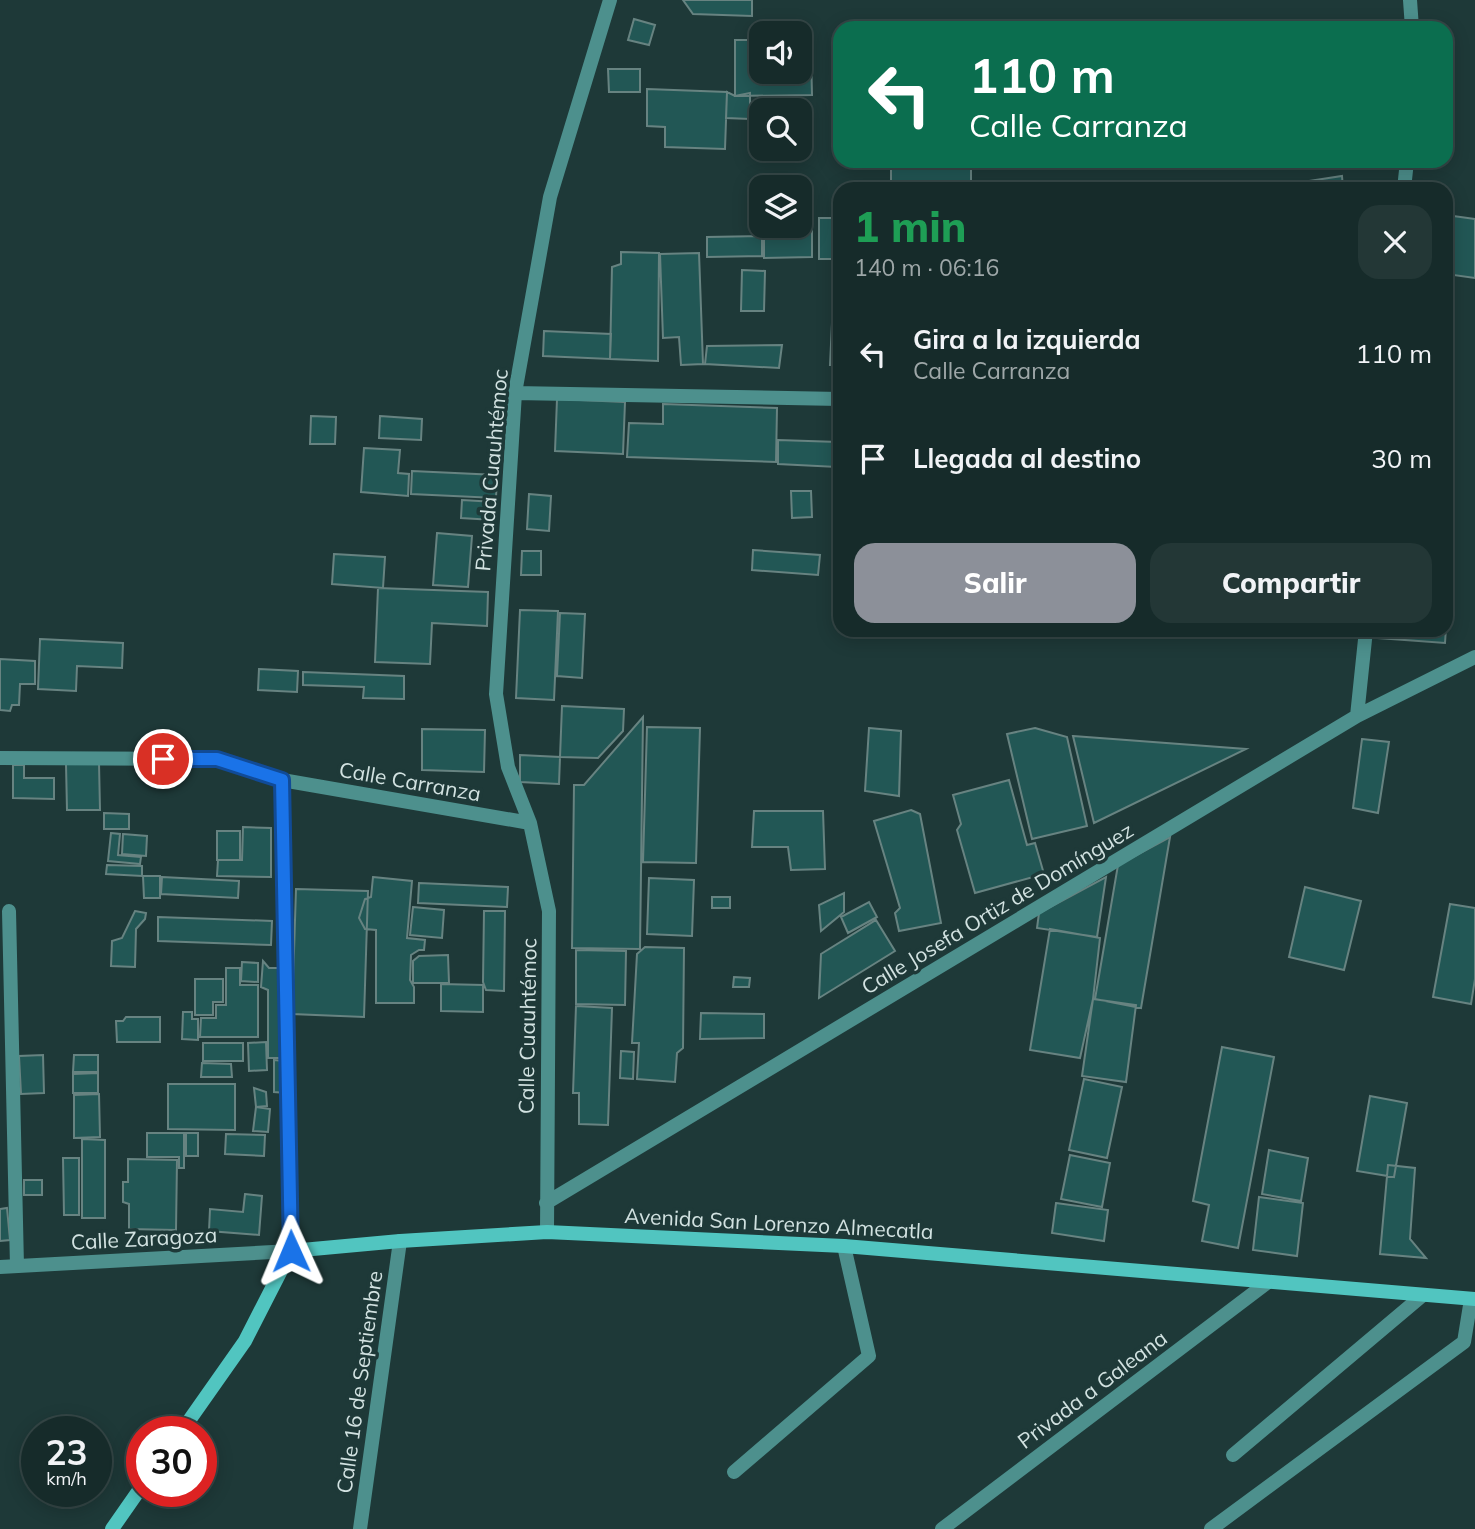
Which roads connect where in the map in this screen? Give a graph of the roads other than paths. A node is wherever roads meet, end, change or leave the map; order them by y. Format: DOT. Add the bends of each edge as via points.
graph roads {
  1 [pos="610,0"];
  2 [pos="1410,0"];
  3 [pos="1412,21"];
  4 [pos="515,393"];
  5 [pos="833,399"];
  6 [pos="1365,637"];
  7 [pos="1475,657"];
  8 [pos="1357,716"];
  9 [pos="0,758"];
  10 [pos="282,780"];
  11 [pos="530,823"];
  12 [pos="9,911"];
  13 [pos="546,1203"];
  14 [pos="547,1232"];
  15 [pos="400,1241"];
  16 [pos="844,1245"];
  17 [pos="291,1251"];
  18 [pos="17,1266"];
  19 [pos="0,1267"];
  20 [pos="1268,1282"];
  21 [pos="1423,1295"];
  22 [pos="1473,1299"];
  23 [pos="192,1416"];
  24 [pos="1233,1455"];
  25 [pos="734,1472"];
  26 [pos="127,1507"];
  27 [pos="112,1529"];
  28 [pos="360,1529"];
  29 [pos="942,1529"];
  30 [pos="1211,1529"];
  1 -- 4 [label="street, Privada Cuauhtémoc" via="550,197"];
  2 -- 3 [label="street"];
  4 -- 5 [label="street"];
  4 -- 11 [label="street, Privada Cuauhtémoc" via="496,694 508,767"];
  6 -- 8 [label="street"];
  7 -- 8 [label="street, Calle Josefa Ortiz de Domínguez"];
  8 -- 13 [label="street, Calle Josefa Ortiz de Domínguez"];
  9 -- 10 [label="street, Calle Carranza" via="217,759"];
  10 -- 11 [label="street, Calle Carranza"];
  10 -- 17 [label="street"];
  11 -- 13 [label="street, Calle Cuauhtémoc" via="549,911"];
  12 -- 18 [label="street"];
  13 -- 14 [label="street, Calle Cuauhtémoc"];
  14 -- 15 [label="main road, Avenida San Lorenzo Almecatla"];
  14 -- 16 [label="main road, Avenida San Lorenzo Almecatla"];
  15 -- 17 [label="main road, Avenida San Lorenzo Almecatla"];
  15 -- 28 [label="street, Calle 16 de Septiembre"];
  16 -- 20 [label="main road, Avenida San Lorenzo Almecatla"];
  16 -- 25 [label="street" via="869,1356"];
  17 -- 18 [label="street, Calle Zaragoza"];
  17 -- 23 [label="main road" via="245,1341"];
  18 -- 19 [label="street, Calle Zaragoza"];
  20 -- 21 [label="main road, Avenida San Lorenzo Almecatla"];
  20 -- 29 [label="street, Privada a Galeana"];
  21 -- 22 [label="main road, Avenida San Lorenzo Almecatla"];
  21 -- 24 [label="street"];
  22 -- 30 [label="street" via="1464,1342"];
  26 -- 27 [label="main road"];
}
